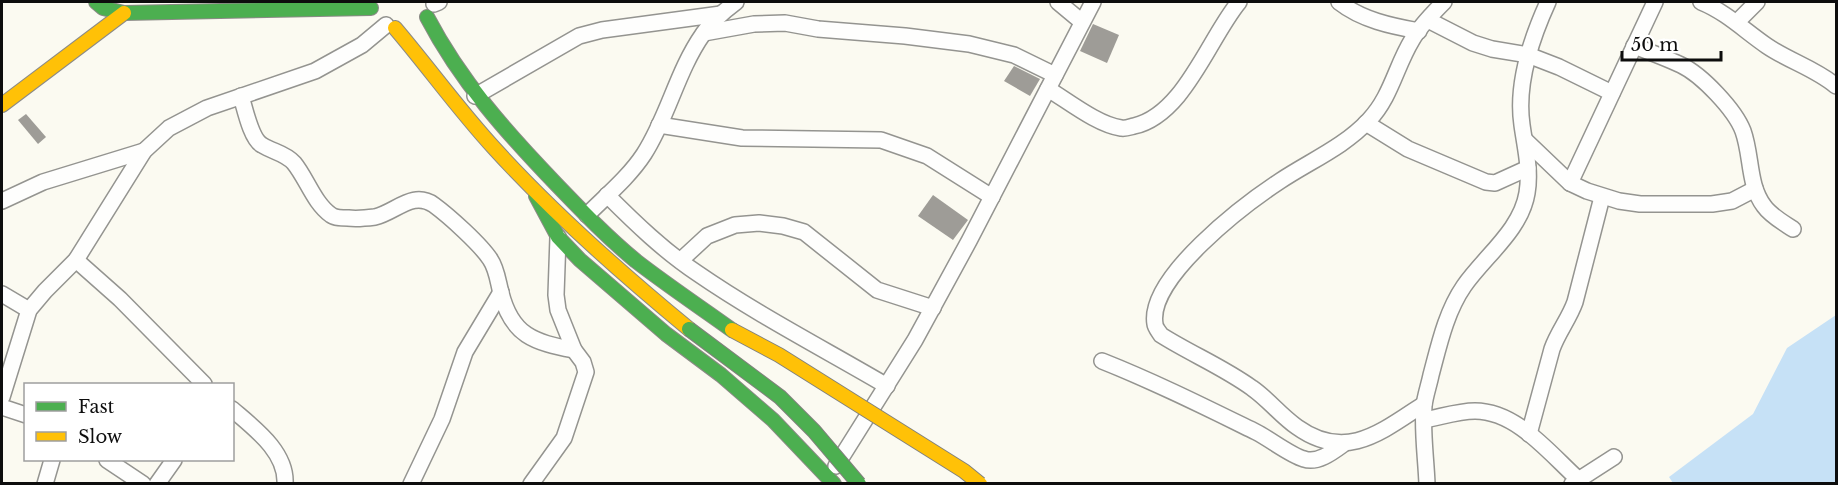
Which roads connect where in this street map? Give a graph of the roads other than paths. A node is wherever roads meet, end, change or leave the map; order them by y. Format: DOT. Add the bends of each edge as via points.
graph roads {
  1 [pos="736,2"];
  2 [pos="1058,2"];
  3 [pos="1093,2"];
  4 [pos="1239,2"];
  5 [pos="1339,2"];
  6 [pos="1444,2"];
  7 [pos="1548,2"];
  8 [pos="1654,2"];
  9 [pos="1701,2"];
  10 [pos="1757,2"];
  11 [pos="370,5"];
  12 [pos="434,6"];
  13 [pos="94,11"];
  14 [pos="124,13"];
  15 [pos="721,14"];
  16 [pos="1082,22"];
  17 [pos="1737,22"];
  18 [pos="1423,25"];
  19 [pos="390,26"];
  20 [pos="704,33"];
  21 [pos="82,43"];
  22 [pos="1634,46"];
  23 [pos="1528,55"];
  24 [pos="1052,82"];
  25 [pos="1836,86"];
  26 [pos="1612,93"];
  27 [pos="241,96"];
  28 [pos="475,96"];
  29 [pos="2,105"];
  30 [pos="1366,123"];
  31 [pos="659,125"];
  32 [pos="1526,141"];
  33 [pos="144,151"];
  34 [pos="1528,168"];
  35 [pos="1570,183"];
  36 [pos="1755,189"];
  37 [pos="533,190"];
  38 [pos="607,195"];
  39 [pos="992,197"];
  40 [pos="1602,197"];
  41 [pos="2,201"];
  42 [pos="587,215"];
  43 [pos="1793,230"];
  44 [pos="558,237"];
  45 [pos="76,260"];
  46 [pos="681,260"];
  47 [pos="501,292"];
  48 [pos="2,294"];
  49 [pos="933,308"];
  50 [pos="29,310"];
  51 [pos="574,350"];
  52 [pos="1102,361"];
  53 [pos="203,383"];
  54 [pos="887,386"];
  55 [pos="2,397"];
  56 [pos="1424,404"];
  57 [pos="2,407"];
  58 [pos="234,411"];
  59 [pos="24,414"];
  60 [pos="1424,420"];
  61 [pos="1529,434"];
  62 [pos="1346,443"];
  63 [pos="1614,457"];
  64 [pos="51,461"];
  65 [pos="110,461"];
  66 [pos="173,461"];
  67 [pos="831,480"];
  68 [pos="1575,482"];
  69 [pos="45,483"];
  70 [pos="143,483"];
  71 [pos="158,483"];
  72 [pos="285,483"];
  73 [pos="411,483"];
  74 [pos="531,483"];
  75 [pos="859,483"];
  76 [pos="980,483"];
  77 [pos="1427,483"];
  1 -- 15 [label="street"];
  2 -- 16 [label="street"];
  3 -- 16 [label="street"];
  4 -- 24 [label="street" via="1180,93 1162,113 1143,124 1122,129 1098,119"];
  5 -- 18 [label="street" via="1387,25"];
  6 -- 18 [label="street"];
  7 -- 23 [label="street"];
  8 -- 22 [label="street"];
  9 -- 17 [label="street"];
  10 -- 17 [label="street"];
  11 -- 14 [label="main road"];
  11 -- 19 [label="main road" via="380,20"];
  12 -- 19 [label="main road" via="412,27"];
  12 -- 28 [label="main road" via="451,63"];
  13 -- 14 [label="main road" via="102,8"];
  13 -- 21 [label="main road"];
  14 -- 21 [label="main road"];
  15 -- 20 [label="street"];
  15 -- 28 [label="street" via="579,36"];
  16 -- 24 [label="street"];
  17 -- 25 [label="street" via="1767,46"];
  18 -- 23 [label="street" via="1492,49"];
  18 -- 30 [label="street" via="1412,39 1384,101"];
  19 -- 27 [label="street" via="315,71"];
  19 -- 37 [label="main road"];
  20 -- 24 [label="street" via="785,23 969,44 1014,55"];
  20 -- 31 [label="street"];
  21 -- 29 [label="main road"];
  22 -- 26 [label="street"];
  22 -- 36 [label="street" via="1684,66 1731,110 1743,130"];
  23 -- 26 [label="street"];
  23 -- 32 [label="street" via="1521,124"];
  24 -- 39 [label="street"];
  26 -- 35 [label="street"];
  27 -- 33 [label="street" via="169,128"];
  27 -- 47 [label="street" via="254,137 261,145 292,161 323,209 333,217 377,217 411,200 434,204 490,259"];
  28 -- 42 [label="main road"];
  30 -- 34 [label="street" via="1408,149 1486,182 1495,183"];
  30 -- 62 [label="street" via="1356,134 1278,182 1197,247 1165,286 1155,325 1161,335 1256,390 1315,438"];
  31 -- 38 [label="street" via="643,156"];
  31 -- 39 [label="street" via="742,138 881,140 927,156"];
  32 -- 34 [label="street"];
  32 -- 35 [label="street"];
  33 -- 41 [label="street" via="43,182"];
  33 -- 45 [label="street"];
  34 -- 56 [label="street" via="1527,192 1514,226 1462,288 1449,314"];
  35 -- 40 [label="street"];
  36 -- 40 [label="street" via="1732,201 1712,204 1640,204"];
  36 -- 43 [label="street" via="1764,207"];
  37 -- 44 [label="main road"];
  37 -- 75 [label="main road, bridge" via="689,329 780,397"];
  38 -- 42 [label="street"];
  38 -- 46 [label="street"];
  39 -- 49 [label="street"];
  40 -- 61 [label="street" via="1575,302 1556,337"];
  42 -- 76 [label="main road, bridge" via="677,292 732,330 779,355"];
  44 -- 51 [label="street" via="558,310"];
  44 -- 67 [label="main road" via="657,327 773,420"];
  45 -- 50 [label="street"];
  45 -- 53 [label="street"];
  46 -- 49 [label="street" via="707,236 735,225 783,226 804,232 877,290"];
  46 -- 54 [label="street" via="743,302"];
  47 -- 51 [label="street" via="514,325 530,337"];
  47 -- 73 [label="street" via="465,352 442,419"];
  48 -- 50 [label="street"];
  49 -- 54 [label="street"];
  50 -- 55 [label="street"];
  51 -- 74 [label="street" via="585,367 584,379 564,438"];
  52 -- 62 [label="street" via="1164,386 1304,459 1315,460"];
  54 -- 67 [label="street"];
  56 -- 60 [label="street"];
  56 -- 62 [label="street" via="1377,435"];
  57 -- 59 [label="street"];
  58 -- 72 [label="street" via="275,452 286,473"];
  60 -- 61 [label="street" via="1476,411 1496,414"];
  60 -- 77 [label="street"];
  61 -- 68 [label="street"];
  63 -- 68 [label="street"];
  64 -- 69 [label="street"];
  65 -- 70 [label="street"];
  66 -- 71 [label="street"];
}
